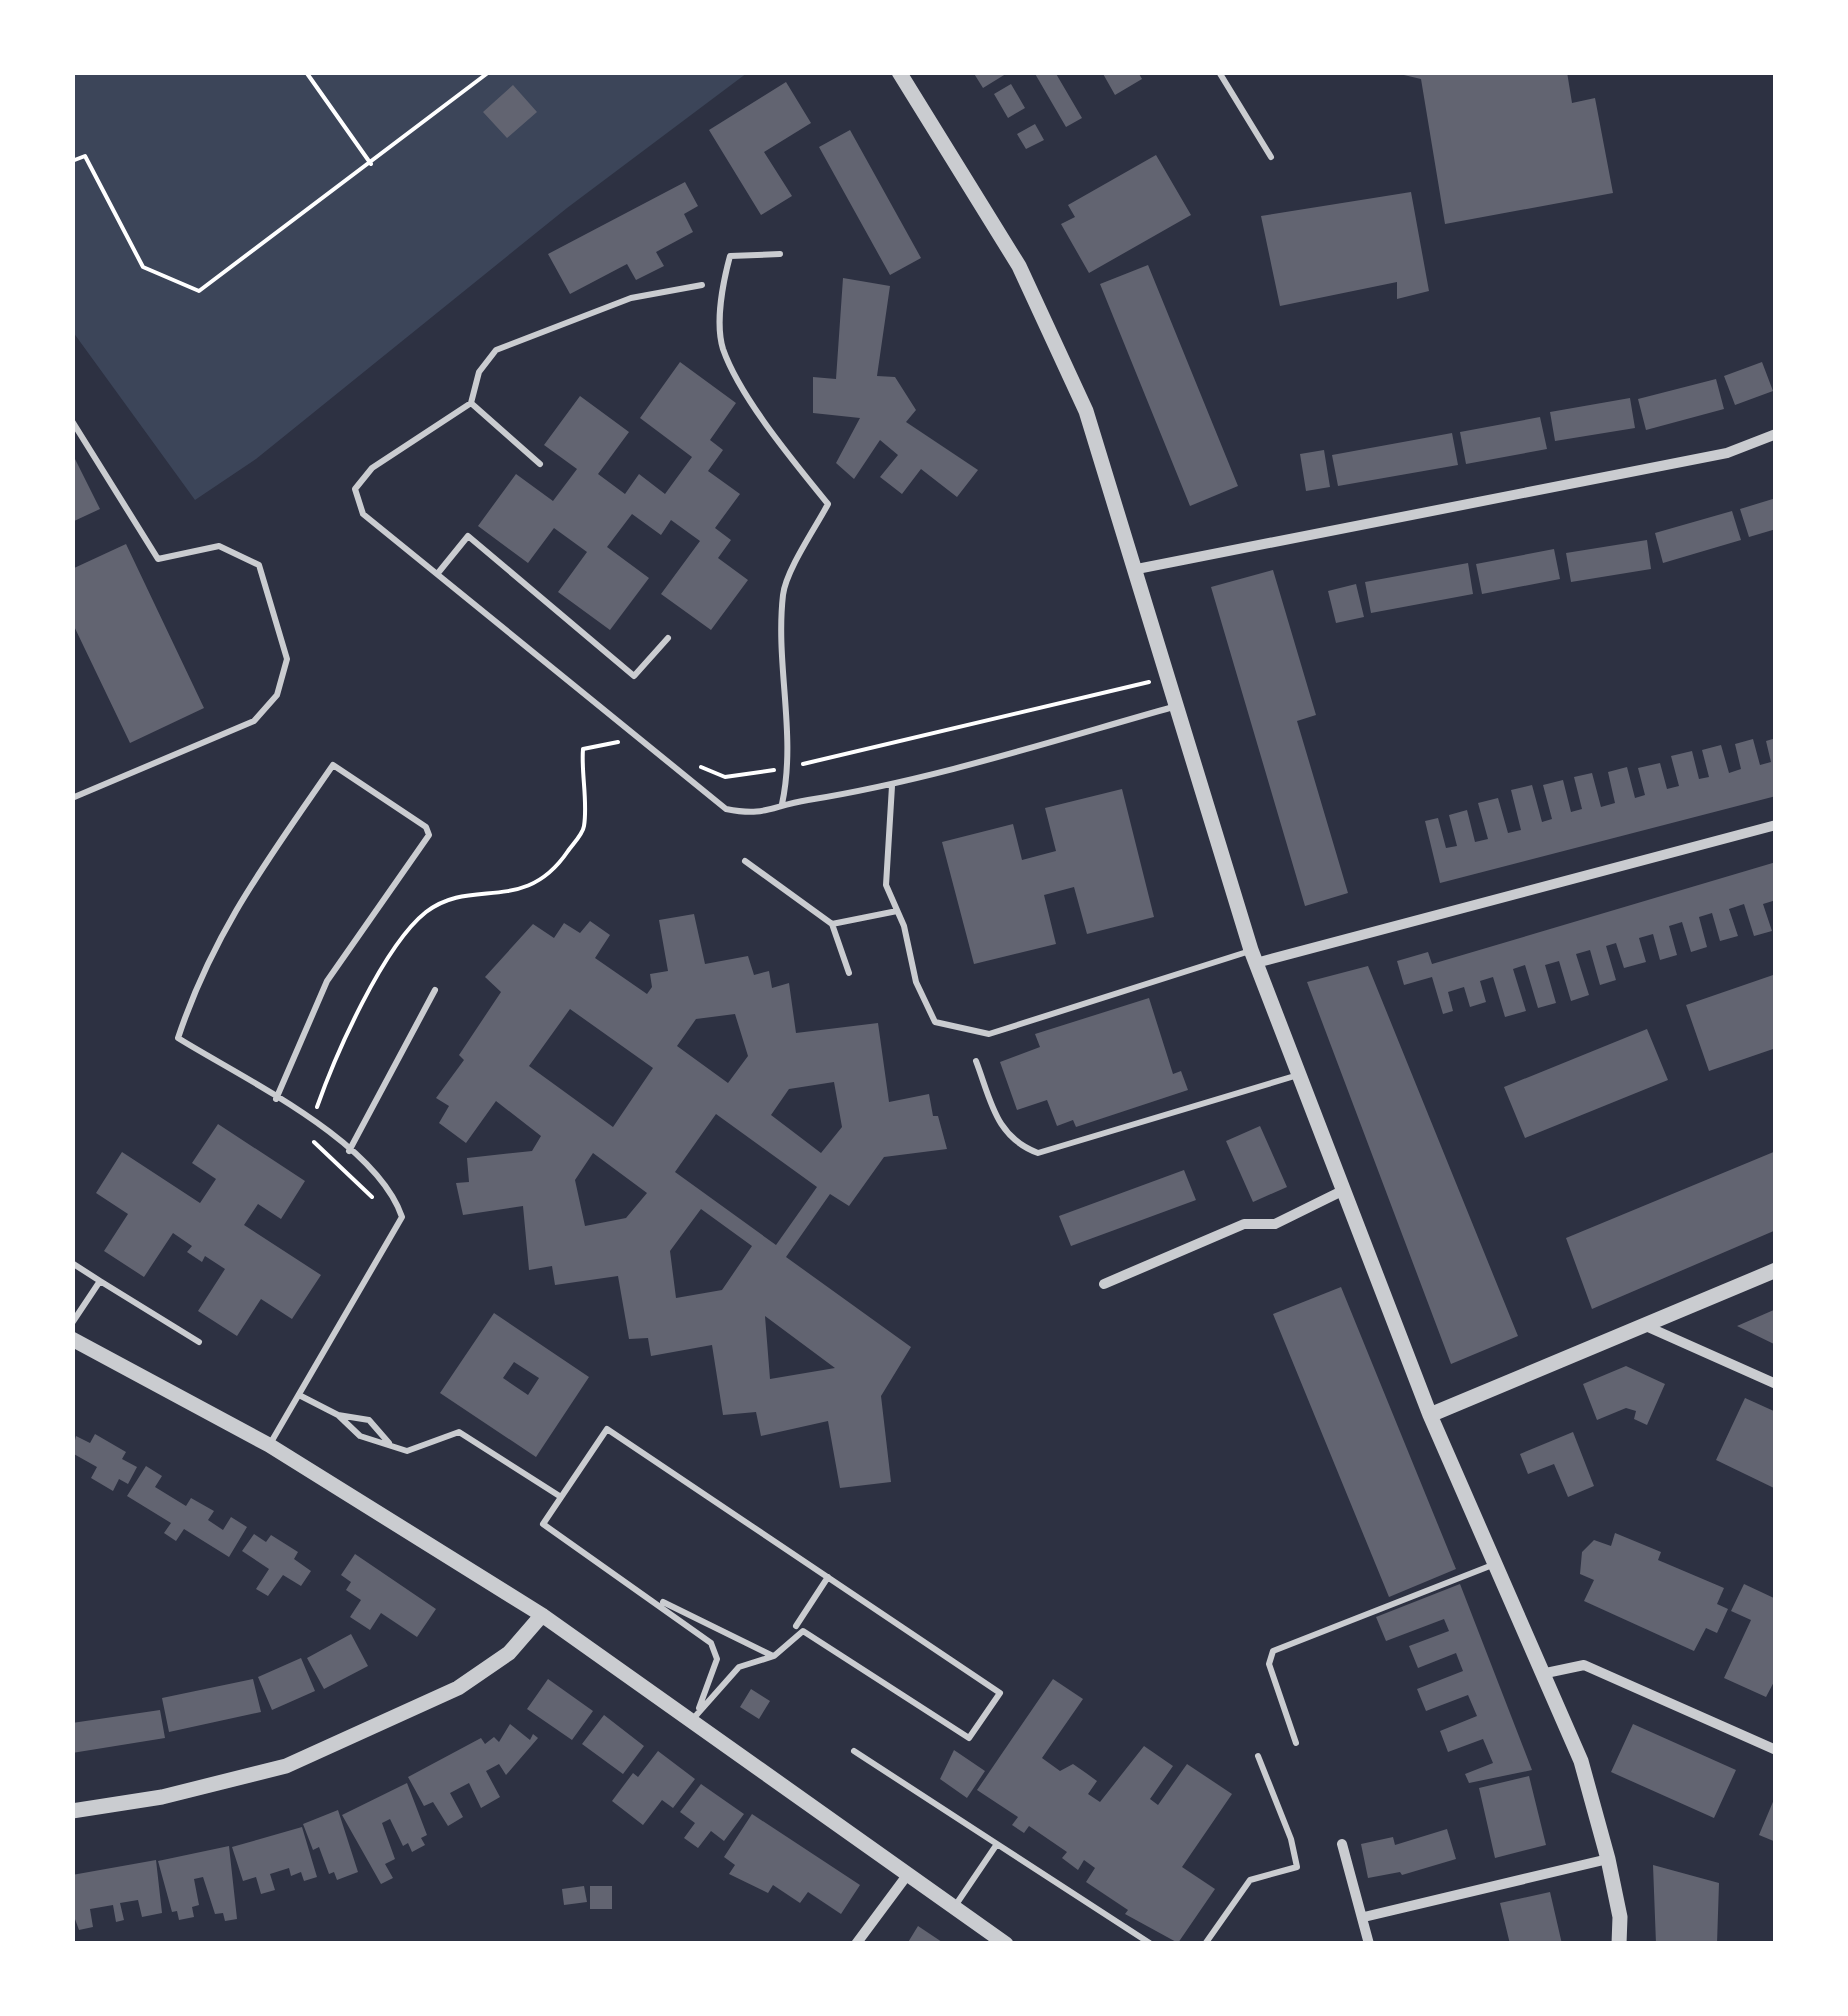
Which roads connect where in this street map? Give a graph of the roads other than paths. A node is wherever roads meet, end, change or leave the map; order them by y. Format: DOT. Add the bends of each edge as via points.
graph roads {
  1 [pos="898,72"];
  2 [pos="1219,72"];
  3 [pos="1271,157"];
  4 [pos="780,254"];
  5 [pos="702,285"];
  6 [pos="471,403"];
  7 [pos="72,421"];
  8 [pos="1776,434"];
  9 [pos="540,464"];
  10 [pos="1137,569"];
  11 [pos="438,573"];
  12 [pos="668,638"];
  13 [pos="1179,705"];
  14 [pos="892,786"];
  15 [pos="72,798"];
  16 [pos="782,804"];
  17 [pos="1776,824"];
  18 [pos="744,862"];
  19 [pos="897,911"];
  20 [pos="832,924"];
  21 [pos="1254,956"];
  22 [pos="849,973"];
  23 [pos="435,990"];
  24 [pos="976,1060"];
  25 [pos="1298,1074"];
  26 [pos="276,1098"];
  27 [pos="349,1151"];
  28 [pos="1344,1190"];
  29 [pos="72,1263"];
  30 [pos="1776,1270"];
  31 [pos="100,1280"];
  32 [pos="1104,1284"];
  33 [pos="72,1322"];
  34 [pos="1648,1327"];
  35 [pos="72,1339"];
  36 [pos="198,1342"];
  37 [pos="1776,1384"];
  38 [pos="299,1394"];
  39 [pos="338,1415"];
  40 [pos="1430,1415"];
  41 [pos="390,1444"];
  42 [pos="269,1446"];
  43 [pos="561,1497"];
  44 [pos="1497,1563"];
  45 [pos="828,1578"];
  46 [pos="653,1598"];
  47 [pos="542,1616"];
  48 [pos="796,1626"];
  49 [pos="774,1656"];
  50 [pos="1546,1673"];
  51 [pos="696,1715"];
  52 [pos="1296,1744"];
  53 [pos="1776,1750"];
  54 [pos="854,1752"];
  55 [pos="1258,1756"];
  56 [pos="72,1811"];
  57 [pos="997,1844"];
  58 [pos="1342,1844"];
  59 [pos="1608,1859"];
  60 [pos="908,1874"];
  61 [pos="954,1907"];
  62 [pos="1364,1917"];
  63 [pos="856,1944"];
  64 [pos="1006,1944"];
  65 [pos="1152,1944"];
  66 [pos="1205,1944"];
  67 [pos="1370,1944"];
  68 [pos="1620,1944"];
  1 -- 10 [label="street" via="1019,266 1086,411"];
  2 -- 3 [label="lane"];
  4 -- 16 [label="lane" via="730,256 722,283 722,347 782,447 828,504 783,590 790,767"];
  5 -- 6 [label="lane" via="631,298 496,350 479,372"];
  6 -- 9 [label="lane"];
  6 -- 11 [label="lane" via="372,468 355,488 363,514"];
  7 -- 15 [label="lane" via="158,559 219,546 260,566 287,659 277,695 254,721"];
  8 -- 10 [label="street" via="1728,454"];
  10 -- 13 [label="street"];
  11 -- 12 [label="lane" via="468,536 634,676"];
  11 -- 16 [label="lane" via="726,809 759,815"];
  13 -- 14 [label="lane"];
  13 -- 21 [label="street"];
  14 -- 16 [label="lane"];
  14 -- 19 [label="lane" via="886,885"];
  17 -- 21 [label="street"];
  18 -- 20 [label="lane"];
  19 -- 20 [label="lane"];
  19 -- 21 [label="lane" via="934,1022 989,1034"];
  20 -- 22 [label="lane"];
  21 -- 25 [label="street"];
  23 -- 27 [label="lane"];
  24 -- 25 [label="lane" via="1001,1126 1016,1144 1038,1153"];
  25 -- 28 [label="street"];
  26 -- 26 [label="lane" via="178,1038 198,975 242,897 333,765 429,835 328,981"];
  26 -- 27 [label="lane" via="314,1118"];
  27 -- 38 [label="lane" via="394,1196 402,1217"];
  28 -- 32 [label="street" via="1276,1224 1244,1224"];
  28 -- 40 [label="street"];
  29 -- 31 [label="lane"];
  30 -- 34 [label="street"];
  31 -- 33 [label="lane"];
  31 -- 36 [label="lane"];
  34 -- 37 [label="street"];
  34 -- 40 [label="street"];
  35 -- 42 [label="street"];
  38 -- 39 [label="lane"];
  38 -- 42 [label="lane"];
  39 -- 41 [label="lane" via="360,1436"];
  39 -- 41 [label="lane" via="368,1420"];
  40 -- 44 [label="street"];
  41 -- 43 [label="lane" via="407,1451 459,1432"];
  42 -- 47 [label="street"];
  43 -- 45 [label="lane" via="606,1429"];
  43 -- 46 [label="lane" via="543,1524"];
  44 -- 50 [label="street"];
  44 -- 52 [label="lane" via="1272,1651 1269,1664"];
  45 -- 48 [label="lane"];
  45 -- 49 [label="lane" via="1000,1693 990,1708 969,1738 804,1631"];
  46 -- 49 [label="lane"];
  46 -- 51 [label="lane" via="712,1644 716,1659"];
  47 -- 51 [label="street"];
  47 -- 56 [label="street" via="509,1654 458,1688 286,1766"];
  49 -- 51 [label="lane" via="739,1667"];
  50 -- 53 [label="street" via="1584,1665"];
  50 -- 59 [label="street"];
  51 -- 60 [label="street"];
  54 -- 57 [label="lane"];
  55 -- 66 [label="lane" via="1297,1867 1250,1880"];
  57 -- 61 [label="lane"];
  57 -- 65 [label="lane"];
  58 -- 62 [label="street"];
  59 -- 62 [label="street"];
  59 -- 68 [label="street"];
  60 -- 61 [label="street"];
  60 -- 63 [label="street"];
  61 -- 64 [label="street"];
  62 -- 67 [label="street"];
}
